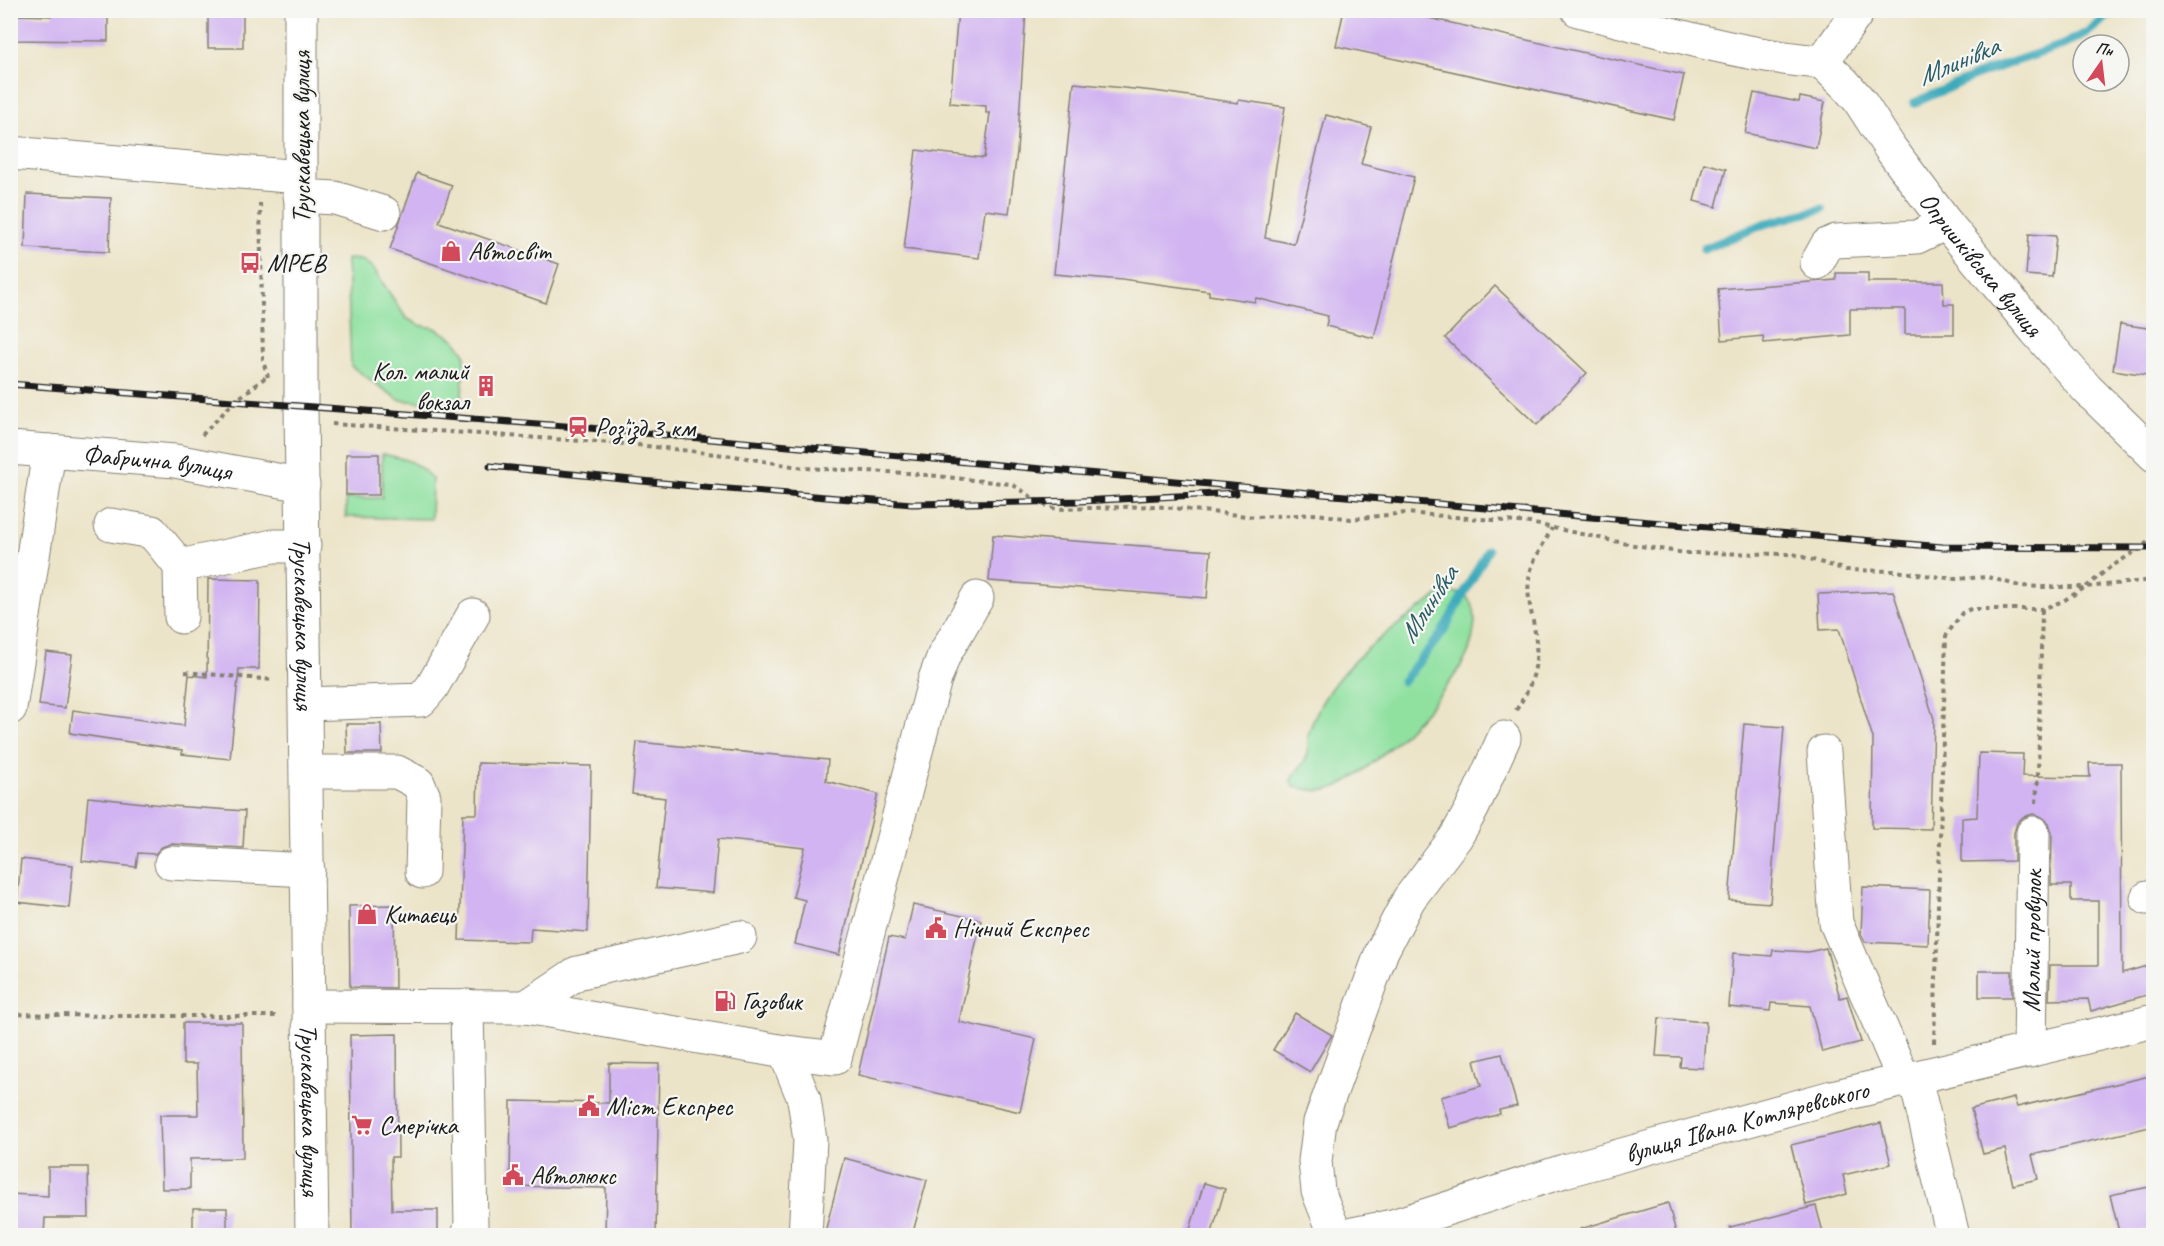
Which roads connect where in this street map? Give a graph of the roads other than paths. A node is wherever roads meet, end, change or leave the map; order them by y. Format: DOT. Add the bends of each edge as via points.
graph roads {
  1 [pos="301,10"];
  2 [pos="1578,10"];
  3 [pos="1858,10"];
  4 [pos="1626,16"];
  5 [pos="1822,62"];
  6 [pos="10,153"];
  7 [pos="300,186"];
  8 [pos="384,213"];
  9 [pos="1946,223"];
  10 [pos="1816,263"];
  11 [pos="10,448"];
  12 [pos="49,451"];
  13 [pos="2154,455"];
  14 [pos="303,485"];
  15 [pos="111,525"];
  16 [pos="304,546"];
  17 [pos="180,566"];
  18 [pos="977,598"];
  19 [pos="473,615"];
  20 [pos="181,617"];
  21 [pos="306,704"];
  22 [pos="10,708"];
  23 [pos="1504,738"];
  24 [pos="1824,752"];
  25 [pos="307,772"];
  26 [pos="2033,833"];
  27 [pos="171,863"];
  28 [pos="308,870"];
  29 [pos="422,872"];
  30 [pos="740,937"];
  31 [pos="309,1006"];
  32 [pos="467,1006"];
  33 [pos="526,1007"];
  34 [pos="2154,1021"];
  35 [pos="2030,1051"];
  36 [pos="785,1052"];
  37 [pos="1917,1077"];
  38 [pos="1394,1231"];
  39 [pos="312,1236"];
  40 [pos="468,1236"];
  41 [pos="805,1236"];
  42 [pos="1336,1236"];
  43 [pos="1343,1236"];
  44 [pos="1953,1236"];
  1 -- 7 [label="street, Трускавецька вулиця"];
  2 -- 4 [label="street"];
  3 -- 5 [label="street"];
  4 -- 5 [label="street" via="1754,54"];
  5 -- 9 [label="street, Опришківська вулиця" via="1859,100"];
  6 -- 7 [label="street"];
  7 -- 8 [label="street"];
  7 -- 14 [label="street, Трускавецька вулиця"];
  9 -- 10 [label="street" via="1917,237 1836,241 1827,245"];
  9 -- 13 [label="street, Опришківська вулиця" via="2087,389"];
  11 -- 12 [label="street, Фабрична вулиця"];
  12 -- 14 [label="street, Фабрична вулиця" via="175,461"];
  12 -- 22 [label="street"];
  14 -- 16 [label="street, Трускавецька вулиця"];
  15 -- 17 [label="street" via="152,532"];
  16 -- 17 [label="street" via="273,546"];
  16 -- 21 [label="street, Трускавецька вулиця"];
  17 -- 20 [label="street"];
  18 -- 36 [label="street" via="944,655 935,679 835,1058"];
  19 -- 21 [label="street" via="421,700"];
  21 -- 25 [label="street, Трускавецька вулиця"];
  23 -- 42 [label="street" via="1456,837 1409,899 1382,951 1320,1122 1314,1161 1318,1191"];
  24 -- 37 [label="street" via="1836,923"];
  25 -- 28 [label="street, Трускавецька вулиця"];
  25 -- 29 [label="street" via="397,772 418,783 424,797"];
  26 -- 35 [label="street, Малий провулок"];
  27 -- 28 [label="street"];
  28 -- 31 [label="street, Трускавецька вулиця"];
  30 -- 33 [label="street" via="577,973"];
  31 -- 32 [label="street"];
  31 -- 39 [label="street, Трускавецька вулиця"];
  32 -- 33 [label="street"];
  32 -- 40 [label="street" via="471,1225"];
  33 -- 36 [label="street"];
  34 -- 35 [label="street, вулиця Івана Котляревського"];
  35 -- 37 [label="street, вулиця Івана Котляревського"];
  36 -- 41 [label="street" via="804,1099 810,1140"];
  37 -- 38 [label="street, вулиця Івана Котляревського" via="1564,1171"];
  37 -- 44 [label="street"];
  38 -- 43 [label="street, вулиця Івана Котляревського"];
}
